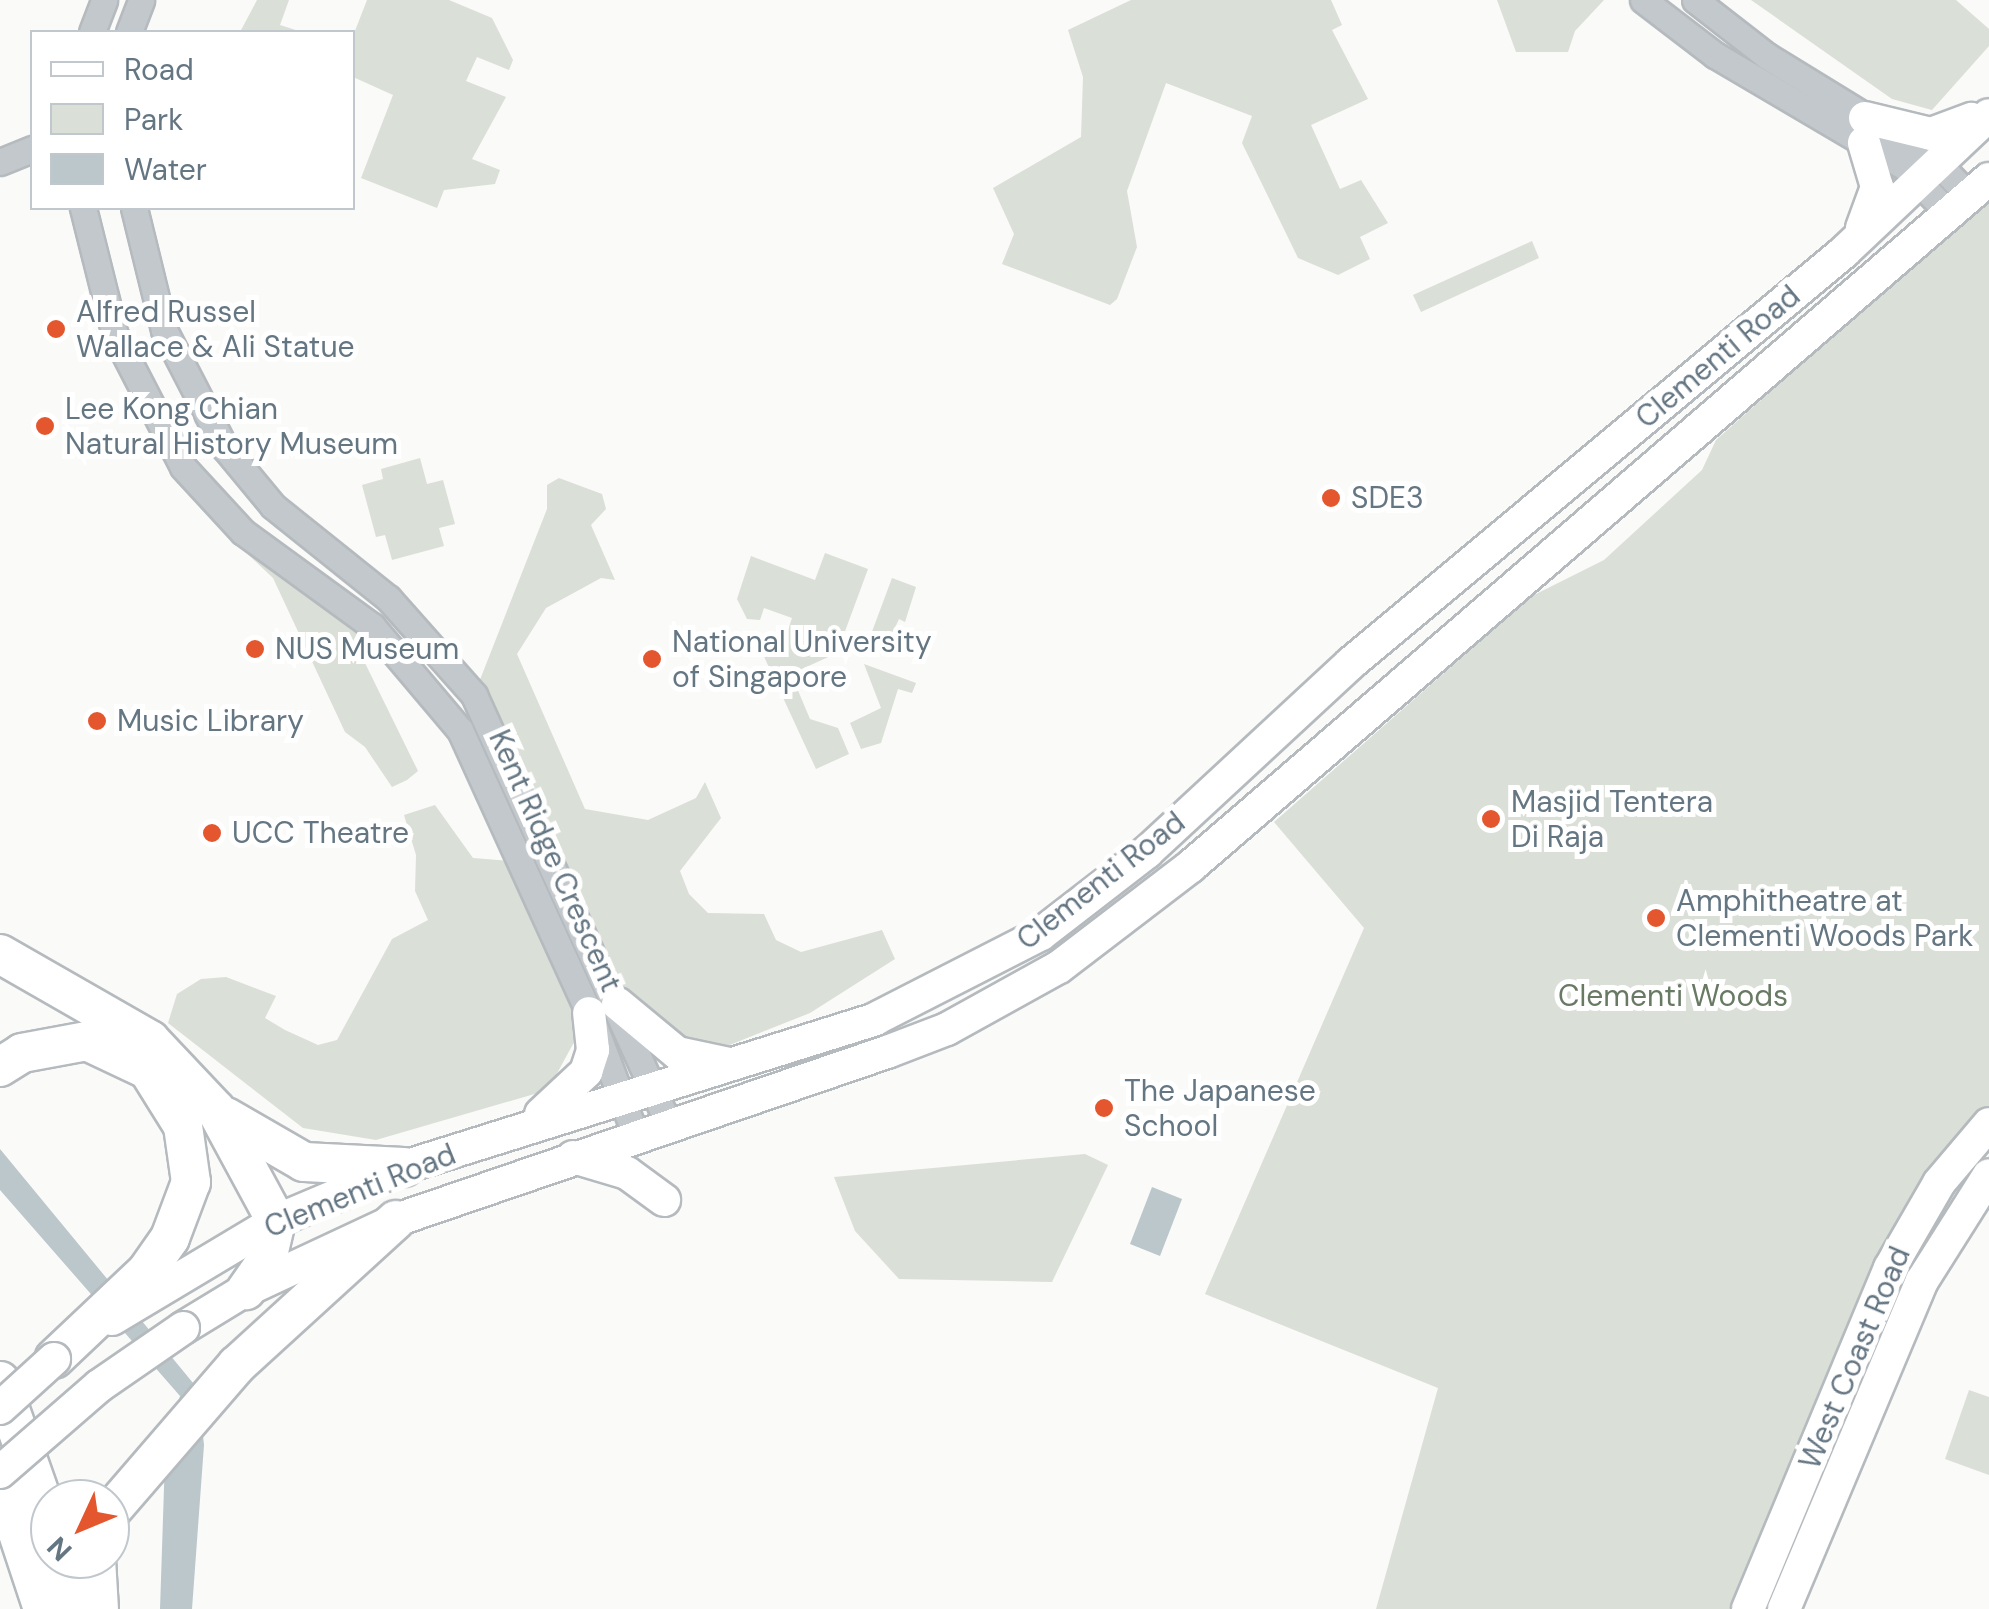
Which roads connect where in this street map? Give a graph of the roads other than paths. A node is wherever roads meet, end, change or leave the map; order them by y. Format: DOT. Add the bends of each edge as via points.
graph roads {
  1 [pos="104,0"];
  2 [pos="141,0"];
  3 [pos="1644,0"];
  4 [pos="1699,3"];
  5 [pos="93,30"];
  6 [pos="129,30"];
  7 [pos="1989,112"];
  8 [pos="1864,130"];
  9 [pos="1927,169"];
  10 [pos="1969,197"];
  11 [pos="84,210"];
  12 [pos="134,210"];
  13 [pos="1844,252"];
  14 [pos="474,696"];
  15 [pos="460,730"];
  16 [pos="490,790"];
  17 [pos="523,792"];
  18 [pos="501,815"];
  19 [pos="0,954"];
  20 [pos="603,1008"];
  21 [pos="734,1064"];
  22 [pos="0,1068"];
  23 [pos="656,1088"];
  24 [pos="621,1099"];
  25 [pos="216,1110"];
  26 [pos="1989,1124"];
  27 [pos="669,1125"];
  28 [pos="513,1134"];
  29 [pos="636,1136"];
  30 [pos="573,1157"];
  31 [pos="404,1167"];
  32 [pos="1989,1175"];
  33 [pos="664,1200"];
  34 [pos="396,1220"];
  35 [pos="276,1221"];
  36 [pos="244,1291"];
  37 [pos="54,1358"];
  38 [pos="0,1381"];
  39 [pos="0,1408"];
  40 [pos="0,1475"];
  41 [pos="35,1479"];
  42 [pos="130,1486"];
  43 [pos="68,1579"];
  44 [pos="97,1579"];
  45 [pos="1754,1607"];
  46 [pos="43,1609"];
  47 [pos="77,1609"];
  48 [pos="98,1609"];
  49 [pos="1784,1609"];
  1 -- 5 [label="street"];
  2 -- 6 [label="street"];
  3 -- 8 [label="street" via="1714,55"];
  4 -- 8 [label="street"];
  7 -- 8 [label="main road" via="1930,134"];
  7 -- 9 [label="main road, Clementi Road"];
  8 -- 9 [label="street"];
  8 -- 13 [label="main road" via="1876,199"];
  9 -- 10 [label="street"];
  9 -- 13 [label="main road, Clementi Road"];
  10 -- 27 [label="main road, Clementi Road" via="1192,866 1060,967 948,1029"];
  11 -- 15 [label="street, Kent Ridge Crescent" via="115,335 183,468 243,532 372,626"];
  12 -- 14 [label="street, Kent Ridge Crescent" via="164,330 224,448 273,506 388,598"];
  13 -- 21 [label="main road, Clementi Road" via="1351,662 1147,852 1042,934 875,1019"];
  14 -- 15 [label="street"];
  14 -- 17 [label="street, Kent Ridge Crescent"];
  15 -- 16 [label="street, Kent Ridge Crescent"];
  16 -- 17 [label="street"];
  16 -- 18 [label="street, Kent Ridge Crescent"];
  17 -- 18 [label="street"];
  17 -- 20 [label="street, Kent Ridge Crescent"];
  18 -- 20 [label="street, Kent Ridge Crescent"];
  19 -- 25 [label="highway" via="150,1040"];
  20 -- 21 [label="main road" via="677,1053"];
  20 -- 23 [label="street, Kent Ridge Crescent"];
  20 -- 24 [label="street, Kent Ridge Crescent"];
  20 -- 28 [label="main road" via="586,1072 574,1090"];
  21 -- 23 [label="main road, Clementi Road"];
  22 -- 37 [label="highway" via="22,1053 87,1041 148,1070 183,1126 191,1182 184,1206 148,1270"];
  23 -- 24 [label="main road, Clementi Road"];
  23 -- 27 [label="street, Kent Ridge Crescent"];
  24 -- 28 [label="main road, Clementi Road"];
  24 -- 29 [label="street, Kent Ridge Crescent"];
  25 -- 31 [label="highway" via="304,1162"];
  25 -- 35 [label="highway"];
  26 -- 45 [label="main road, West Coast Road" via="1939,1183 1894,1258"];
  27 -- 29 [label="main road, Clementi Road"];
  28 -- 31 [label="main road, Clementi Road"];
  29 -- 30 [label="main road, Clementi Road"];
  30 -- 33 [label="main road" via="627,1173"];
  30 -- 34 [label="main road, Clementi Road"];
  31 -- 35 [label="main road, Clementi Road"];
  32 -- 49 [label="main road, West Coast Road" via="1922,1281"];
  34 -- 36 [label="main road, Clementi Road"];
  34 -- 42 [label="highway" via="237,1366"];
  35 -- 36 [label="highway" via="267,1260"];
  35 -- 37 [label="main road, Clementi Road"];
  36 -- 40 [label="main road, Clementi Road, bridge" via="100,1386"];
  37 -- 39 [label="main road, Clementi Road, bridge"];
  38 -- 41 [label="highway"];
  40 -- 46 [label="highway"];
  43 -- 47 [label="highway"];
  44 -- 48 [label="highway"];
}
